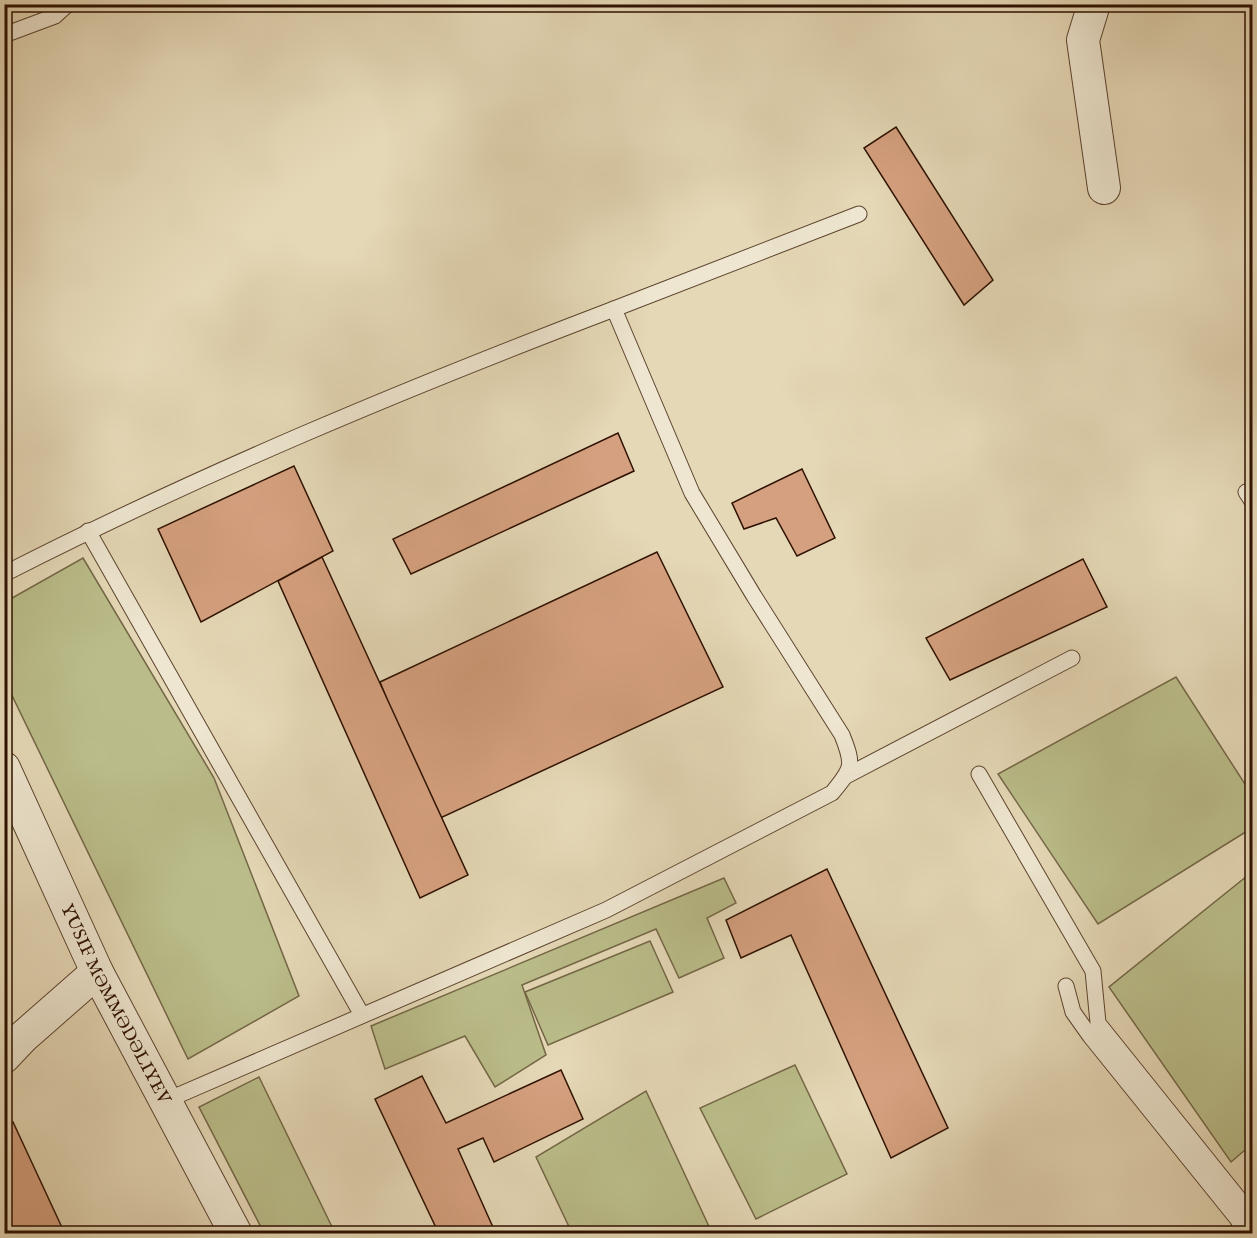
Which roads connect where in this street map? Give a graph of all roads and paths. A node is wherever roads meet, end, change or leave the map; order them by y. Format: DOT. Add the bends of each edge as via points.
graph roads {
  1 [pos="68,4"];
  2 [pos="1094,4"];
  3 [pos="4,35"];
  4 [pos="1104,188"];
  5 [pos="859,214"];
  6 [pos="614,309"];
  7 [pos="88,531"];
  8 [pos="4,574"];
  9 [pos="1072,658"];
  10 [pos="4,768"];
  11 [pos="979,774"];
  12 [pos="846,776"];
  13 [pos="97,972"];
  14 [pos="1066,986"];
  15 [pos="362,1015"];
  16 [pos="4,1057"];
  17 [pos="165,1101"];
  18 [pos="1249,1227"];
  19 [pos="236,1233"];
  1 -- 3 [label="lane" via="55,16"];
  2 -- 4 [label="street" via="1083,40"];
  5 -- 6 [label="lane"];
  6 -- 7 [label="lane" via="292,438"];
  6 -- 12 [label="lane" via="692,493 842,735 851,758"];
  7 -- 8 [label="lane"];
  7 -- 15 [label="lane"];
  9 -- 12 [label="lane"];
  10 -- 13 [label="street, YUSIF MƏMMƏDƏLIYEV"];
  11 -- 18 [label="lane" via="1093,971 1098,1023"];
  12 -- 15 [label="lane" via="832,793 606,910"];
  13 -- 16 [label="street"];
  13 -- 17 [label="street, YUSIF MƏMMƏDƏLIYEV"];
  14 -- 18 [label="lane" via="1073,1012 1090,1036"];
  15 -- 17 [label="lane"];
  17 -- 19 [label="street, YUSIF MƏMMƏDƏLIYEV"];
}
